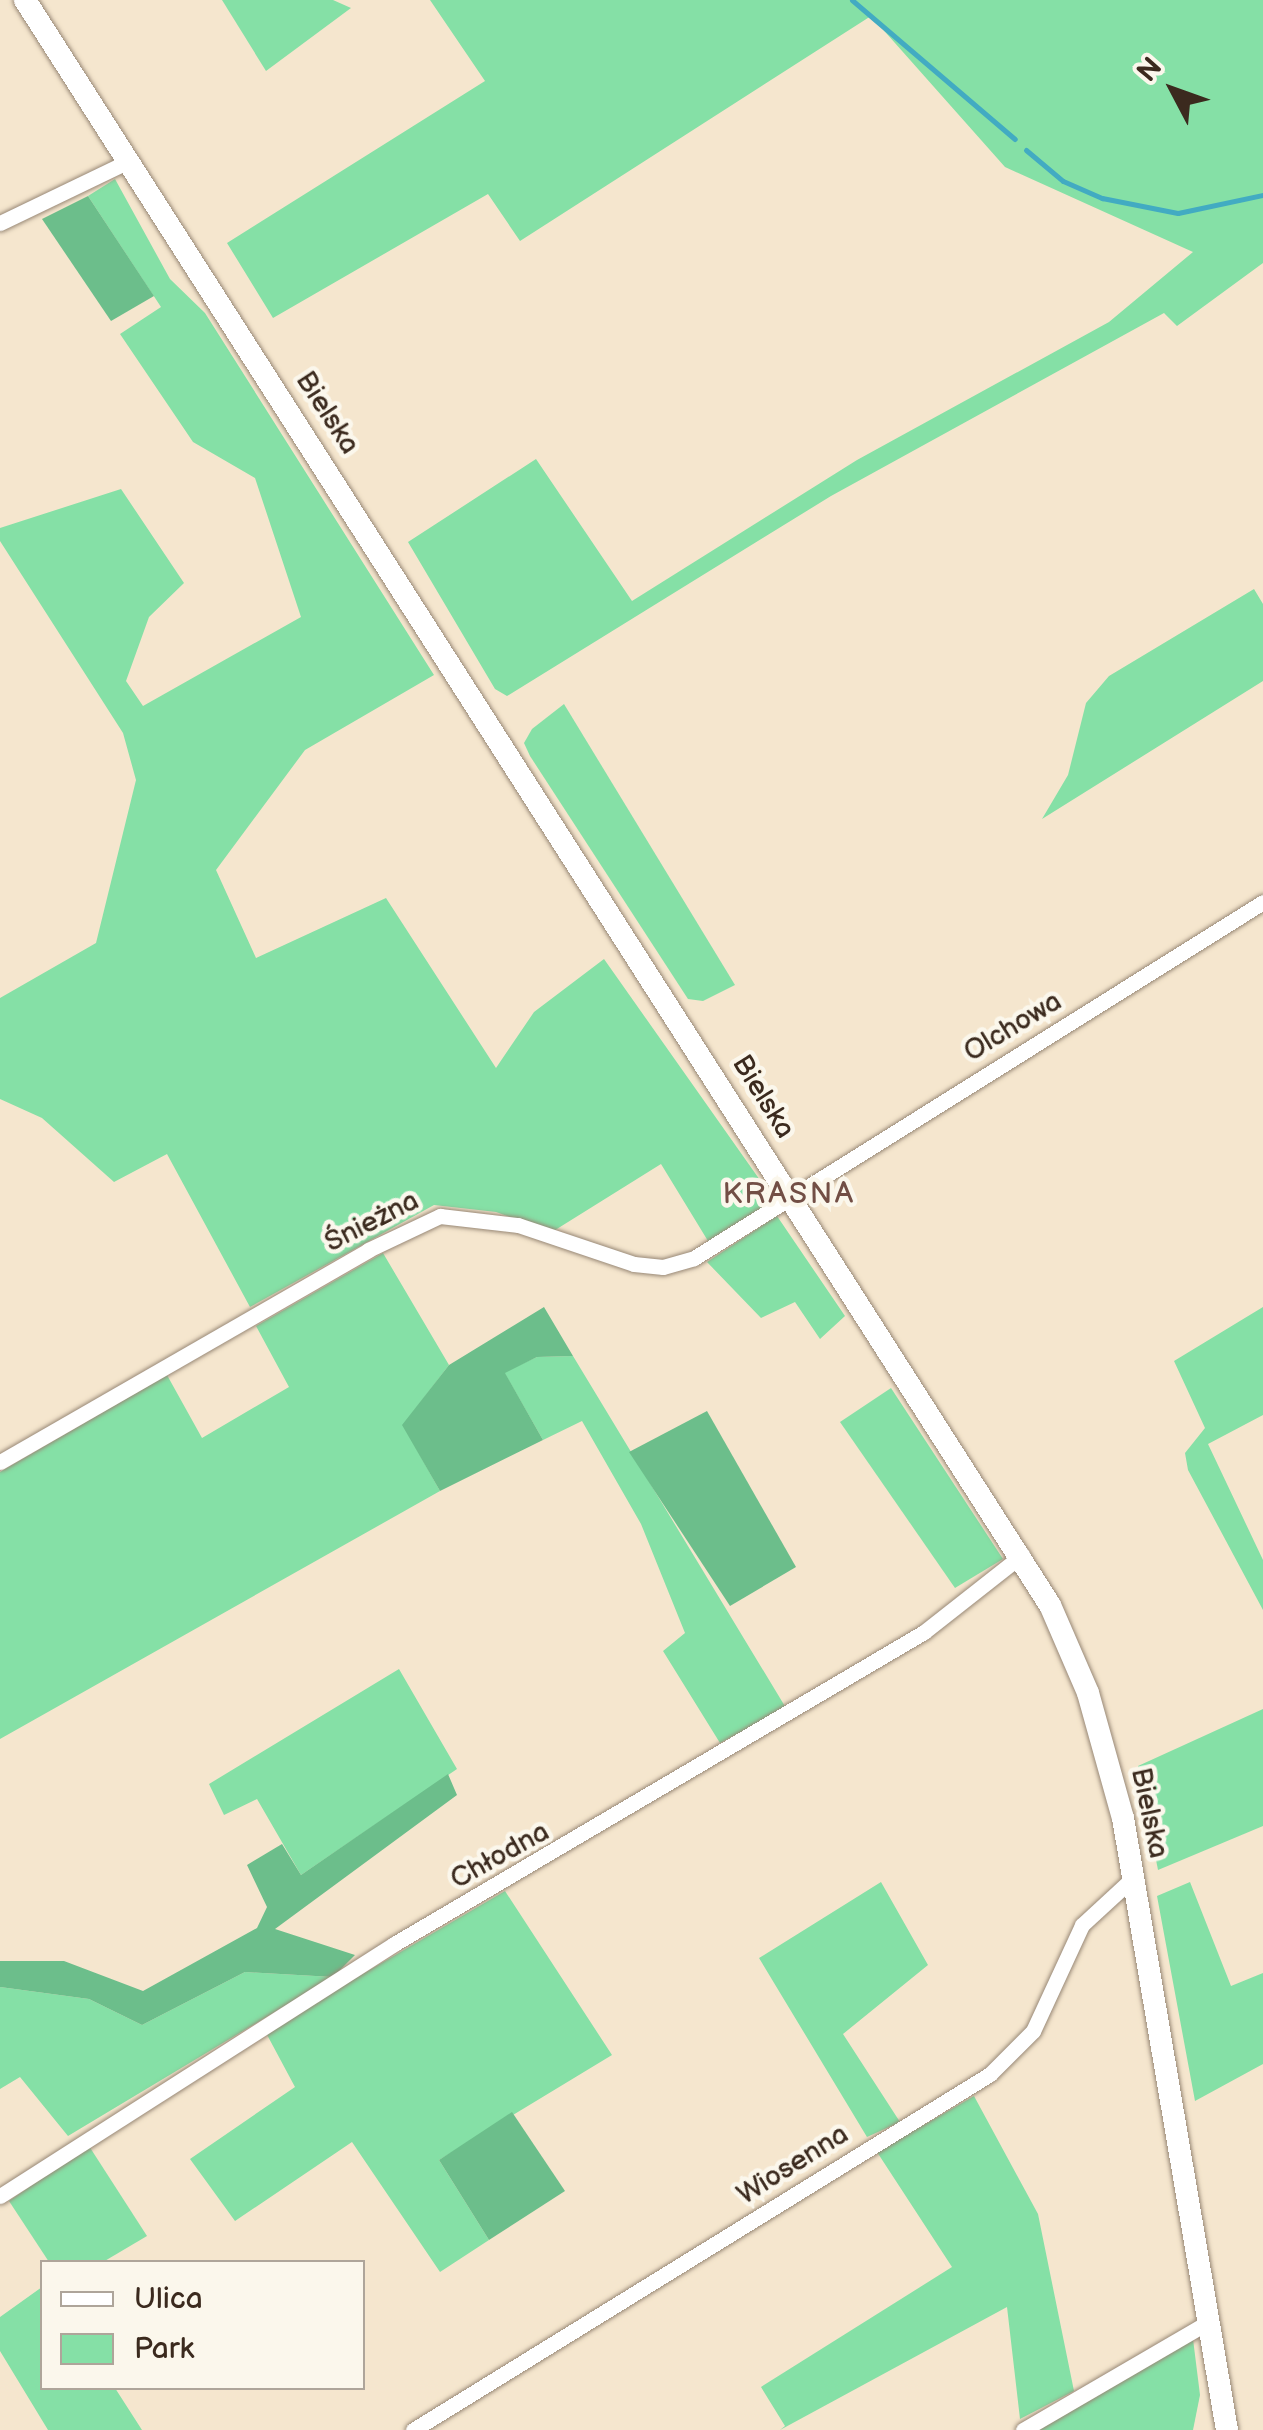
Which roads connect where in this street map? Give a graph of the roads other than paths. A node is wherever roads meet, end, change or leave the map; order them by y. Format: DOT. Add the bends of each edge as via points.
graph roads {
  1 [pos="24,0"];
  2 [pos="128,161"];
  3 [pos="0,224"];
  4 [pos="1263,902"];
  5 [pos="790,1197"];
  6 [pos="0,1462"];
  7 [pos="1022,1556"];
  8 [pos="1132,1878"];
  9 [pos="0,2196"];
  10 [pos="1208,2323"];
  11 [pos="414,2430"];
  12 [pos="1023,2430"];
  13 [pos="1227,2430"];
  1 -- 2 [label="street, Bielska"];
  2 -- 3 [label="street"];
  2 -- 5 [label="street, Bielska"];
  4 -- 5 [label="street, Olchowa"];
  5 -- 6 [label="street, Śnieżna" via="694,1258 663,1267 590,1254 518,1225 440,1216 368,1250"];
  5 -- 7 [label="street, Bielska"];
  7 -- 8 [label="street, Bielska" via="1088,1693"];
  7 -- 9 [label="street, Chłodna" via="924,1632 394,1944"];
  8 -- 10 [label="street, Bielska"];
  8 -- 11 [label="street, Wiosenna" via="1082,1925 1034,2030 990,2074"];
  10 -- 12 [label="street"];
  10 -- 13 [label="street, Bielska"];
}
